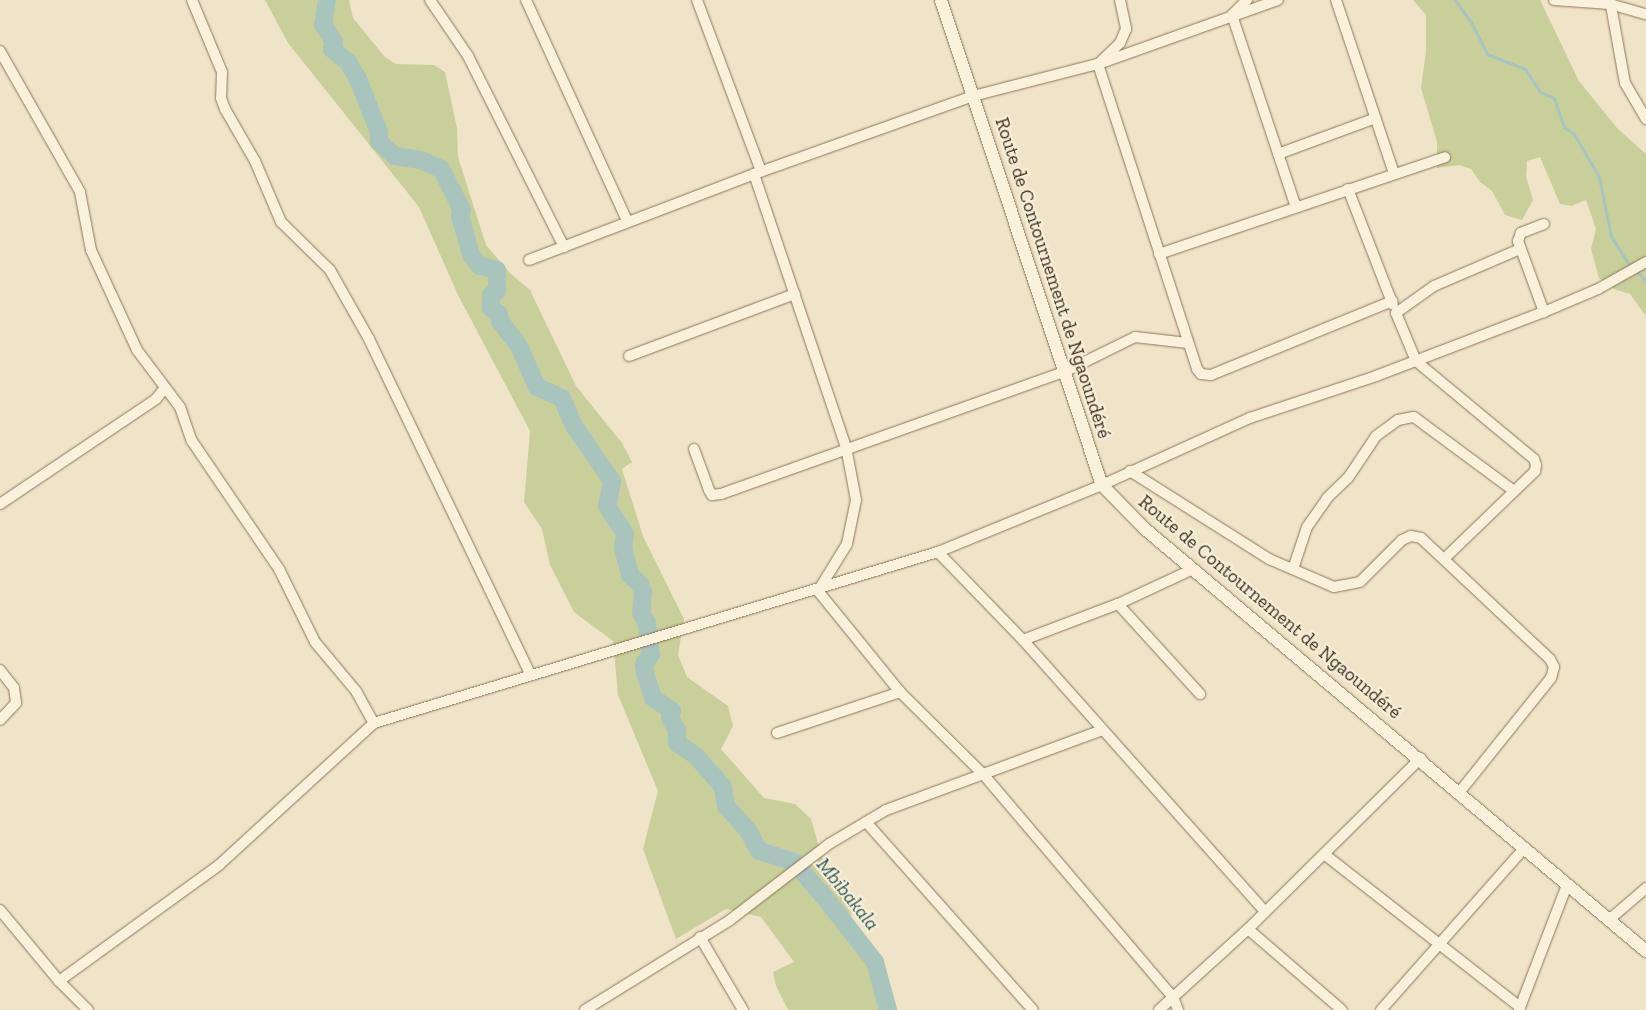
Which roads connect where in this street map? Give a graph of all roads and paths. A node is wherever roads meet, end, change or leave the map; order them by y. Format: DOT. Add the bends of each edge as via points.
graph roads {
  1 [pos="192,0"];
  2 [pos="430,0"];
  3 [pos="526,0"];
  4 [pos="697,0"];
  5 [pos="941,0"];
  6 [pos="1120,0"];
  7 [pos="1247,0"];
  8 [pos="1278,0"];
  9 [pos="1336,0"];
  10 [pos="1554,0"];
  11 [pos="1610,2"];
  12 [pos="1646,14"];
  13 [pos="1232,16"];
  14 [pos="0,51"];
  15 [pos="1098,64"];
  16 [pos="973,96"];
  17 [pos="1376,118"];
  18 [pos="1646,120"];
  19 [pos="1278,154"];
  20 [pos="1445,157"];
  21 [pos="757,173"];
  22 [pos="1394,173"];
  23 [pos="1348,189"];
  24 [pos="1296,207"];
  25 [pos="626,221"];
  26 [pos="1544,224"];
  27 [pos="564,247"];
  28 [pos="1520,249"];
  29 [pos="1159,254"];
  30 [pos="529,260"];
  31 [pos="1646,262"];
  32 [pos="795,294"];
  33 [pos="1392,301"];
  34 [pos="1544,312"];
  35 [pos="1396,313"];
  36 [pos="1188,343"];
  37 [pos="629,356"];
  38 [pos="1416,361"];
  39 [pos="1064,372"];
  40 [pos="165,388"];
  41 [pos="846,448"];
  42 [pos="694,449"];
  43 [pos="1130,471"];
  44 [pos="1102,485"];
  45 [pos="1514,491"];
  46 [pos="0,504"];
  47 [pos="938,552"];
  48 [pos="1444,559"];
  49 [pos="1194,569"];
  50 [pos="1292,569"];
  51 [pos="818,591"];
  52 [pos="1118,604"];
  53 [pos="1023,640"];
  54 [pos="0,670"];
  55 [pos="531,675"];
  56 [pos="900,692"];
  57 [pos="1200,694"];
  58 [pos="0,720"];
  59 [pos="374,723"];
  60 [pos="1102,730"];
  61 [pos="777,733"];
  62 [pos="1421,758"];
  63 [pos="983,774"];
  64 [pos="1459,793"];
  65 [pos="866,822"];
  66 [pos="1525,846"];
  67 [pos="1324,854"];
  68 [pos="1567,885"];
  69 [pos="1646,888"];
  70 [pos="0,910"];
  71 [pos="1265,912"];
  72 [pos="1610,919"];
  73 [pos="1248,929"];
  74 [pos="700,937"];
  75 [pos="1440,942"];
  76 [pos="1646,951"];
  77 [pos="59,981"];
  78 [pos="1174,997"];
  79 [pos="1519,1008"];
  80 [pos="88,1010"];
  81 [pos="584,1010"];
  82 [pos="742,1010"];
  83 [pos="1033,1010"];
  84 [pos="1159,1010"];
  85 [pos="1178,1010"];
  86 [pos="1342,1010"];
  87 [pos="1381,1010"];
  1 -- 55 [label="street" via="222,72 221,98 225,109 255,161 282,222 330,270 369,338"];
  2 -- 27 [label="street" via="468,56"];
  3 -- 25 [label="street"];
  4 -- 21 [label="street"];
  5 -- 16 [label="street, Route de Contournement de Ngaoundéré"];
  6 -- 15 [label="street" via="1126,29 1120,43"];
  7 -- 13 [label="street"];
  8 -- 13 [label="street"];
  9 -- 17 [label="street"];
  10 -- 11 [label="street"];
  11 -- 12 [label="street"];
  11 -- 18 [label="street" via="1625,84"];
  13 -- 15 [label="street"];
  13 -- 19 [label="street"];
  14 -- 40 [label="street" via="80,192 91,250 137,350"];
  15 -- 16 [label="street"];
  15 -- 29 [label="street"];
  16 -- 21 [label="street"];
  16 -- 39 [label="street, Route de Contournement de Ngaoundéré"];
  17 -- 19 [label="street"];
  17 -- 22 [label="street"];
  19 -- 24 [label="street"];
  20 -- 22 [label="street"];
  21 -- 25 [label="street"];
  21 -- 32 [label="street"];
  22 -- 23 [label="street"];
  23 -- 24 [label="street"];
  23 -- 33 [label="street"];
  24 -- 29 [label="street"];
  25 -- 27 [label="street"];
  26 -- 28 [label="street" via="1521,233"];
  27 -- 30 [label="street"];
  28 -- 34 [label="street"];
  28 -- 35 [label="street" via="1434,286"];
  29 -- 36 [label="street"];
  31 -- 34 [label="street"];
  32 -- 37 [label="street"];
  32 -- 41 [label="street"];
  33 -- 35 [label="street"];
  33 -- 36 [label="street" via="1211,375 1201,374 1197,369"];
  34 -- 38 [label="street"];
  35 -- 38 [label="street"];
  36 -- 39 [label="street" via="1135,337"];
  38 -- 43 [label="street" via="1250,418"];
  38 -- 45 [label="street" via="1534,459 1535,471"];
  39 -- 41 [label="street"];
  39 -- 44 [label="street, Route de Contournement de Ngaoundéré"];
  40 -- 46 [label="street" via="156,399"];
  40 -- 59 [label="street" via="180,407 192,441 279,569 315,642 356,691"];
  41 -- 42 [label="street" via="712,495"];
  41 -- 51 [label="street" via="856,500 854,519 847,544"];
  43 -- 44 [label="street"];
  43 -- 50 [label="street" via="1268,558"];
  44 -- 47 [label="street"];
  44 -- 49 [label="street, Route de Contournement de Ngaoundéré" via="1145,529"];
  45 -- 48 [label="street"];
  45 -- 50 [label="street" via="1408,416 1376,436 1348,478 1326,498 1307,527"];
  47 -- 51 [label="street"];
  47 -- 53 [label="street"];
  48 -- 50 [label="street" via="1421,538 1411,536 1402,540 1360,582 1348,586 1334,587"];
  48 -- 64 [label="street" via="1550,659 1554,667 1551,678"];
  49 -- 52 [label="street"];
  49 -- 62 [label="street, Route de Contournement de Ngaoundéré"];
  51 -- 55 [label="street"];
  51 -- 56 [label="street"];
  52 -- 53 [label="street"];
  52 -- 57 [label="street"];
  53 -- 60 [label="street"];
  54 -- 58 [label="street" via="14,688 16,703"];
  55 -- 59 [label="street"];
  56 -- 61 [label="street"];
  56 -- 63 [label="street"];
  59 -- 77 [label="street" via="219,865"];
  60 -- 63 [label="street"];
  60 -- 71 [label="street"];
  62 -- 64 [label="street, Route de Contournement de Ngaoundéré"];
  62 -- 67 [label="street"];
  63 -- 65 [label="street" via="928,792"];
  63 -- 78 [label="street"];
  64 -- 66 [label="street, Route de Contournement de Ngaoundéré"];
  65 -- 74 [label="street" via="730,920"];
  65 -- 83 [label="street"];
  66 -- 68 [label="street, Route de Contournement de Ngaoundéré"];
  66 -- 75 [label="street"];
  67 -- 71 [label="street"];
  67 -- 75 [label="street"];
  68 -- 72 [label="street, Route de Contournement de Ngaoundéré"];
  68 -- 79 [label="street"];
  69 -- 72 [label="street"];
  70 -- 77 [label="street"];
  71 -- 73 [label="street"];
  72 -- 76 [label="street, Route de Contournement de Ngaoundéré"];
  73 -- 78 [label="street"];
  73 -- 86 [label="street"];
  74 -- 81 [label="street"];
  74 -- 82 [label="street"];
  75 -- 79 [label="street"];
  75 -- 87 [label="street"];
  77 -- 80 [label="street"];
  78 -- 84 [label="street"];
  78 -- 85 [label="street"];
}
